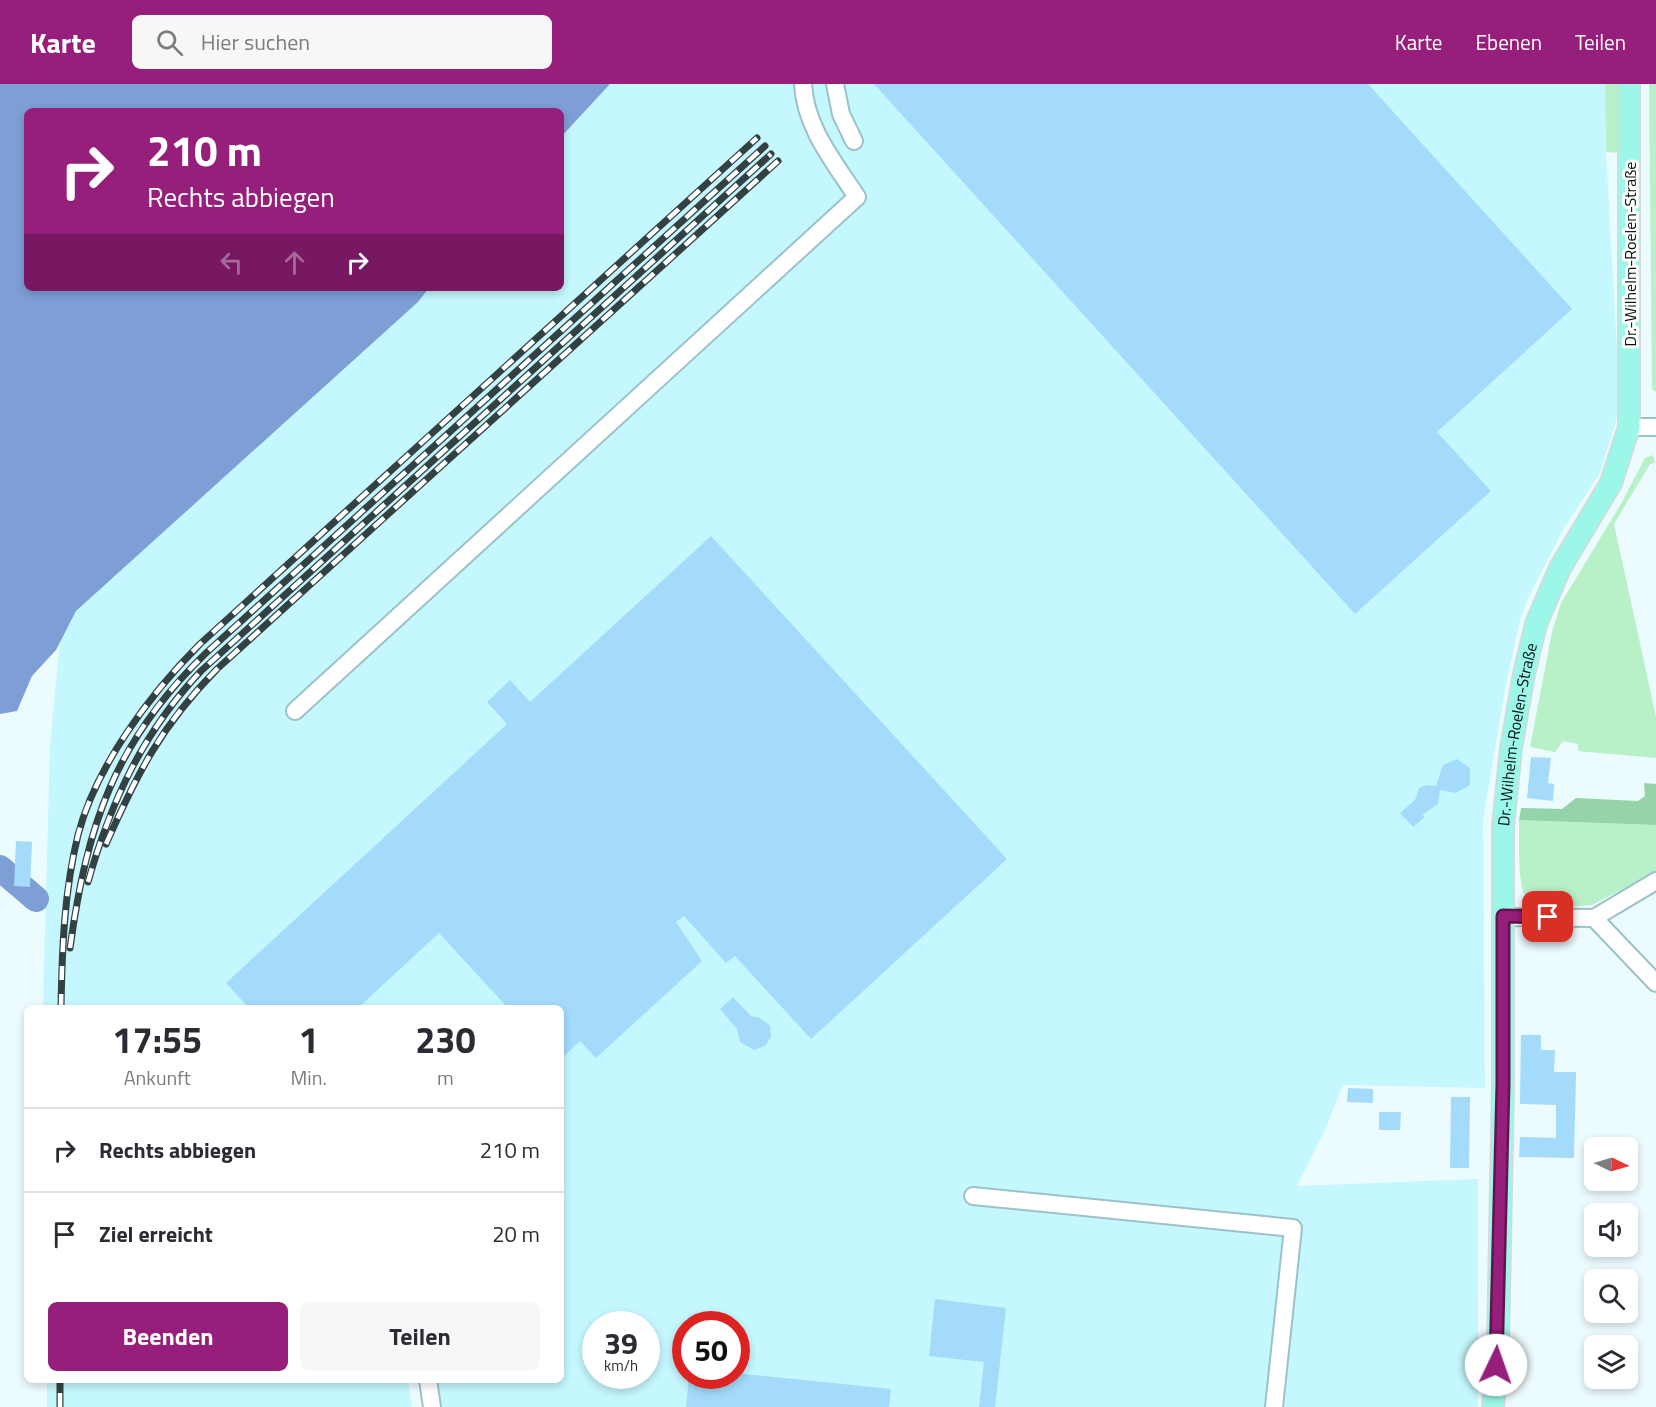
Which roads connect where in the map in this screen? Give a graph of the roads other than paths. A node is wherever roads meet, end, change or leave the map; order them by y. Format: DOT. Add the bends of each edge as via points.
graph roads {
  1 [pos="803,84"];
  2 [pos="835,84"];
  3 [pos="1629,84"];
  4 [pos="854,141"];
  5 [pos="1629,427"];
  6 [pos="1656,428"];
  7 [pos="295,711"];
  8 [pos="1656,881"];
  9 [pos="1503,916"];
  10 [pos="1594,918"];
  11 [pos="1656,983"];
  12 [pos="973,1196"];
  13 [pos="428,1383"];
  14 [pos="432,1407"];
  15 [pos="1274,1407"];
  16 [pos="1493,1407"];
  1 -- 7 [label="street" via="814,130 856,197"];
  2 -- 4 [label="street" via="841,114"];
  3 -- 5 [label="main road, Dr.-Wilhelm-Roelen-Straße"];
  5 -- 6 [label="street"];
  5 -- 9 [label="main road, Dr.-Wilhelm-Roelen-Straße" via="1611,483 1560,568 1536,624 1511,748 1503,827"];
  8 -- 10 [label="street"];
  9 -- 10 [label="street"];
  9 -- 16 [label="main road, Dr.-Wilhelm-Roelen-Straße" via="1498,1344"];
  10 -- 11 [label="street"];
  12 -- 15 [label="street" via="1293,1228"];
  13 -- 14 [label="street"];
}
